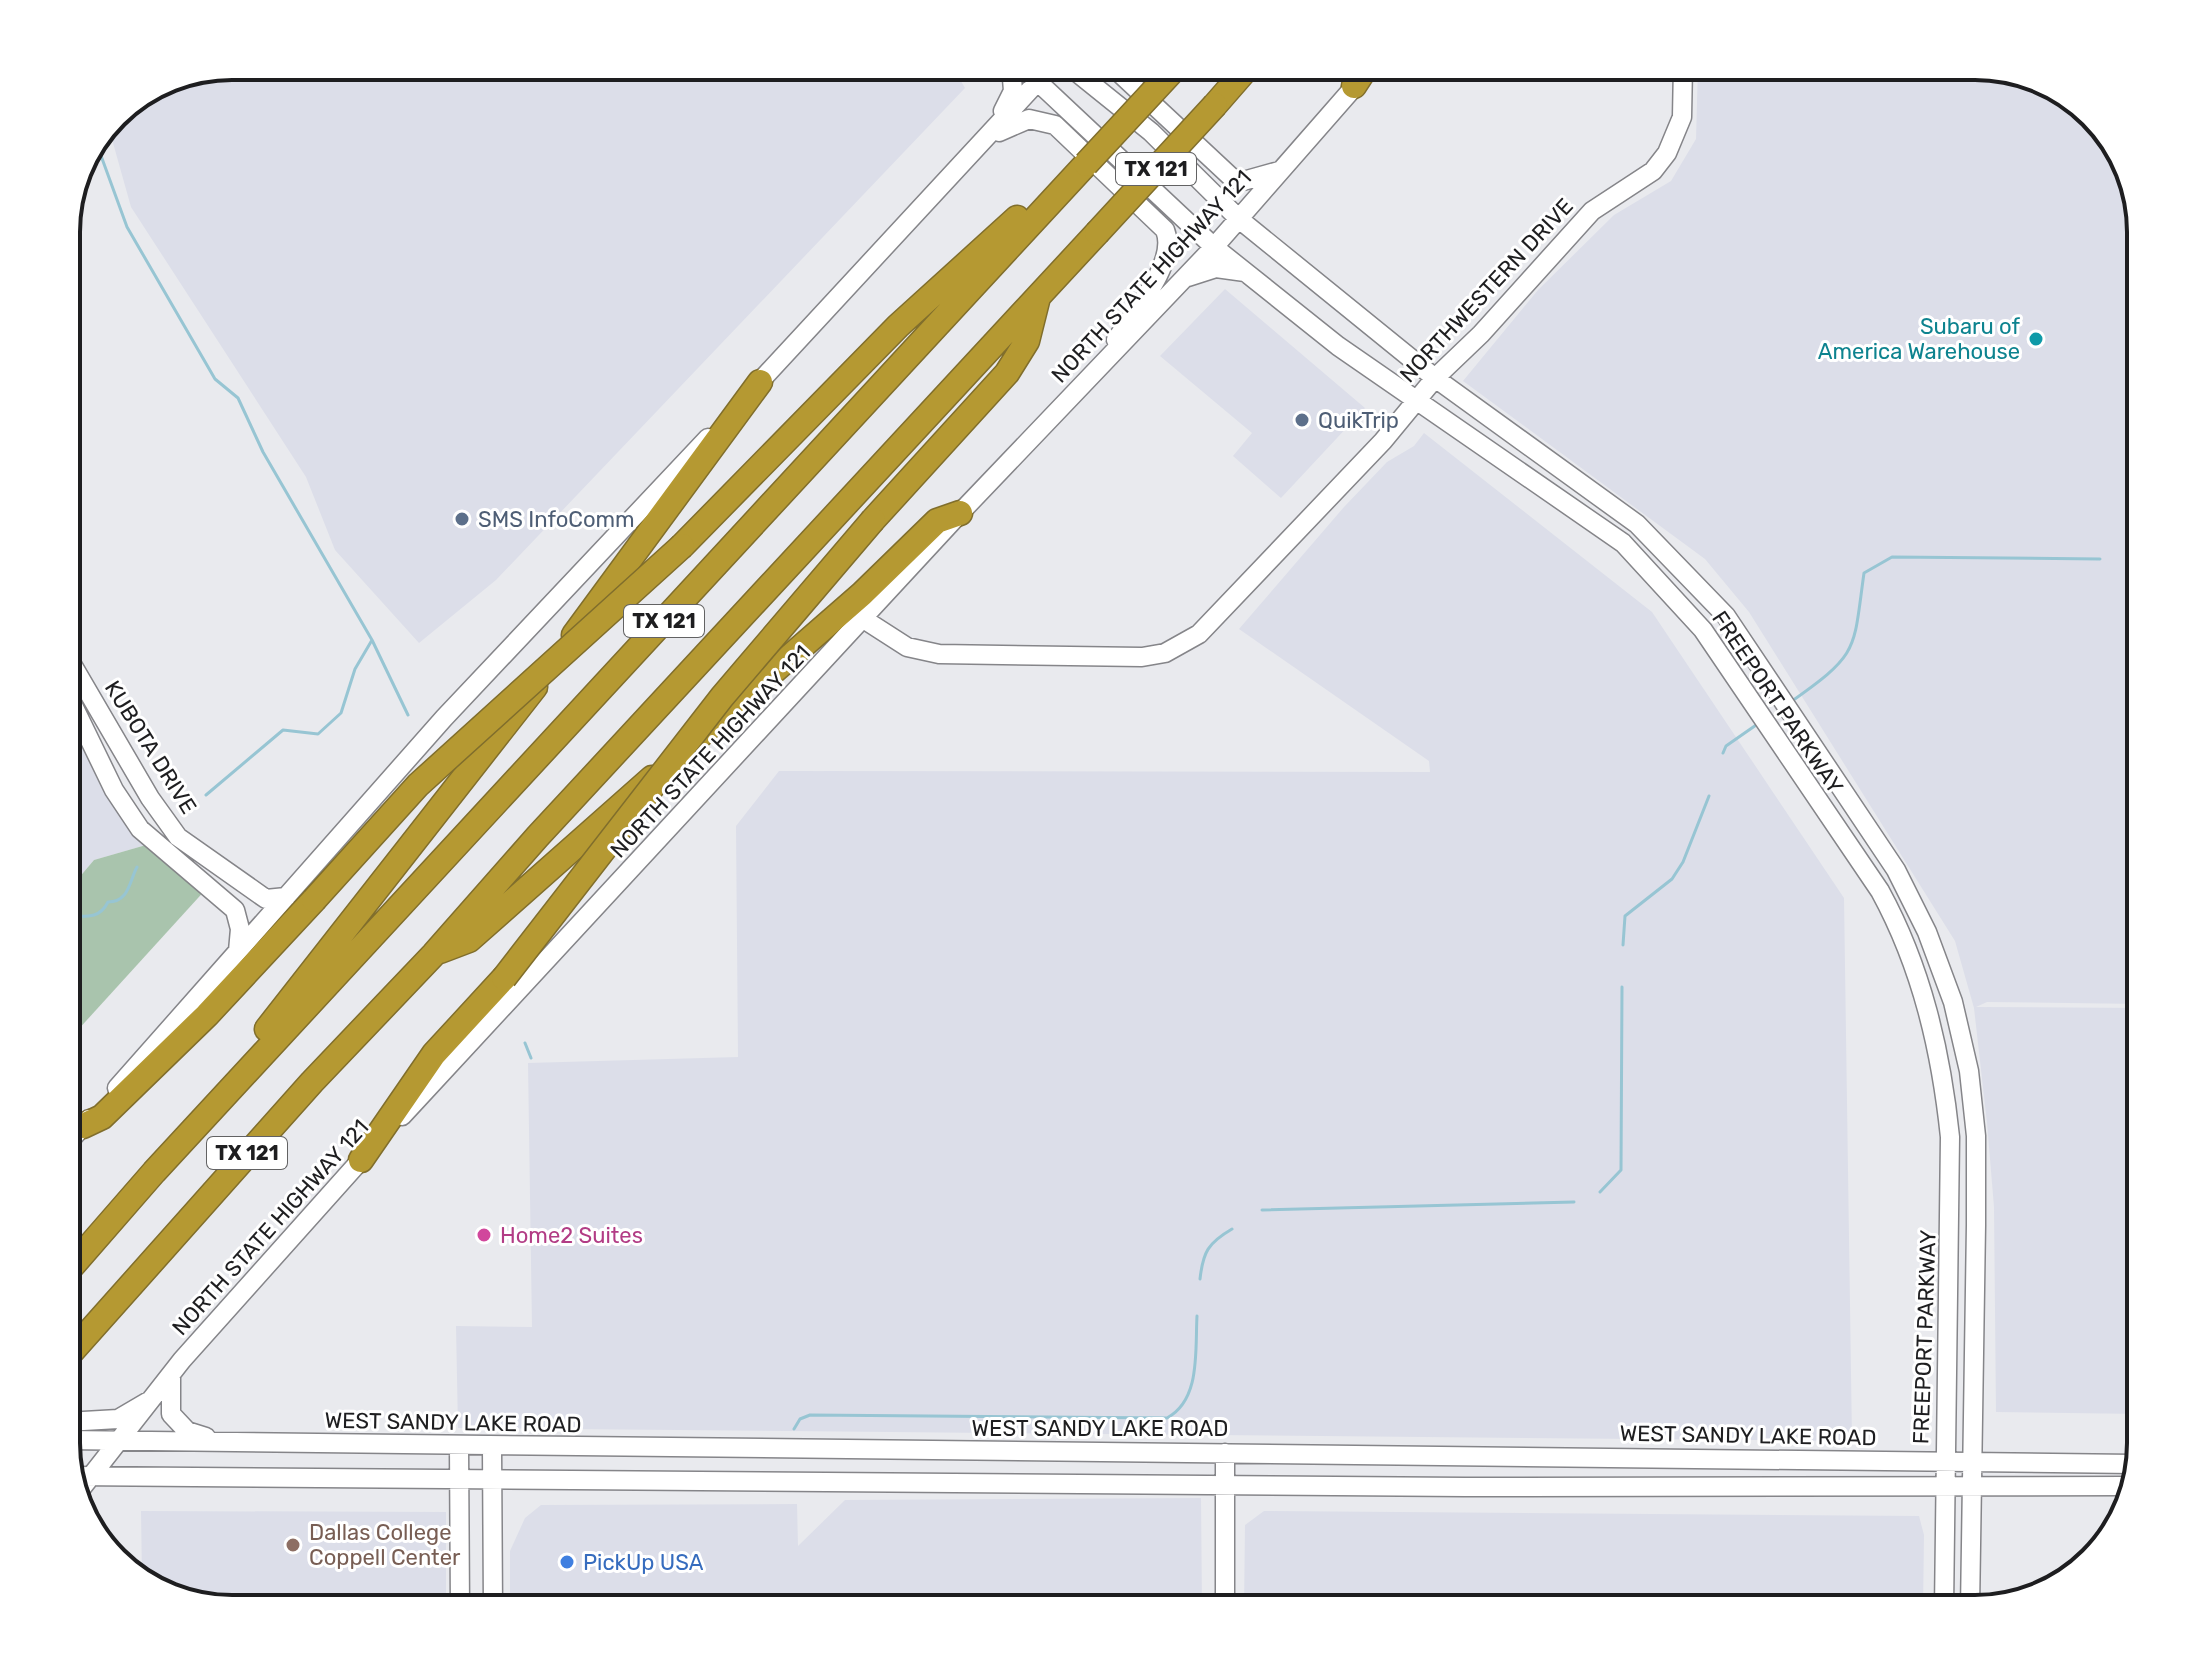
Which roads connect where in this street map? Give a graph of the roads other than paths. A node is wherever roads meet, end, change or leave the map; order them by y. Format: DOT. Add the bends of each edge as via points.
graph roads {
  1 [pos="1012,80"];
  2 [pos="1034,80"];
  3 [pos="1040,80"];
  4 [pos="1086,80"];
  5 [pos="1127,80"];
  6 [pos="1164,80"];
  7 [pos="1237,80"];
  8 [pos="1358,80"];
  9 [pos="1683,80"];
  10 [pos="1037,83"];
  11 [pos="988,138"];
  12 [pos="1081,170"];
  13 [pos="1281,171"];
  14 [pos="1262,193"];
  15 [pos="1239,219"];
  16 [pos="1214,247"];
  17 [pos="1273,247"];
  18 [pos="1246,272"];
  19 [pos="1185,278"];
  20 [pos="1038,296"];
  21 [pos="1093,376"];
  22 [pos="1435,378"];
  23 [pos="760,382"];
  24 [pos="1415,402"];
  25 [pos="960,513"];
  26 [pos="865,620"];
  27 [pos="80,678"];
  28 [pos="80,720"];
  29 [pos="286,897"];
  30 [pos="238,951"];
  31 [pos="434,954"];
  32 [pos="252,1067"];
  33 [pos="83,1126"];
  34 [pos="80,1129"];
  35 [pos="361,1160"];
  36 [pos="1951,1225"];
  37 [pos="1976,1225"];
  38 [pos="80,1257"];
  39 [pos="80,1342"];
  40 [pos="171,1375"];
  41 [pos="154,1399"];
  42 [pos="80,1421"];
  43 [pos="80,1440"];
  44 [pos="121,1440"];
  45 [pos="224,1442"];
  46 [pos="459,1447"];
  47 [pos="492,1448"];
  48 [pos="768,1450"];
  49 [pos="1225,1453"];
  50 [pos="1641,1457"];
  51 [pos="1945,1463"];
  52 [pos="1970,1463"];
  53 [pos="2125,1464"];
  54 [pos="84,1476"];
  55 [pos="93,1476"];
  56 [pos="459,1479"];
  57 [pos="492,1480"];
  58 [pos="767,1481"];
  59 [pos="86,1484"];
  60 [pos="1225,1485"];
  61 [pos="1971,1486"];
  62 [pos="2121,1486"];
  63 [pos="1646,1487"];
  64 [pos="1944,1487"];
  65 [pos="460,1595"];
  66 [pos="493,1595"];
  67 [pos="1225,1595"];
  68 [pos="1944,1595"];
  69 [pos="1970,1595"];
  1 -- 11 [label="main road" via="1013,91"];
  2 -- 10 [label="main road, FREEPORT PARKWAY"];
  3 -- 10 [label="main road"];
  4 -- 15 [label="main road, FREEPORT PARKWAY" via="1151,132"];
  5 -- 13 [label="main road" via="1231,177 1243,181"];
  6 -- 12 [label="highway, TX 121, bridge"];
  7 -- 20 [label="highway, TX 121, bridge"];
  8 -- 13 [label="main road, NORTH STATE HIGHWAY 121"];
  9 -- 22 [label="main road, NORTHWESTERN DRIVE" via="1676,136 1653,171 1592,211"];
  10 -- 11 [label="main road"];
  10 -- 16 [label="main road, FREEPORT PARKWAY"];
  11 -- 21 [label="main road" via="1029,119 1055,125 1165,230 1168,259"];
  11 -- 23 [label="main road"];
  12 -- 32 [label="highway, TX 121"];
  12 -- 33 [label="highway, bridge" via="1060,178 898,326 682,546 418,785 207,1015 102,1117"];
  13 -- 14 [label="main road, NORTH STATE HIGHWAY 121"];
  14 -- 15 [label="main road, NORTH STATE HIGHWAY 121"];
  14 -- 17 [label="main road" via="1259,216"];
  15 -- 16 [label="main road, NORTH STATE HIGHWAY 121"];
  15 -- 17 [label="main road, FREEPORT PARKWAY"];
  16 -- 18 [label="main road, FREEPORT PARKWAY"];
  16 -- 19 [label="main road, NORTH STATE HIGHWAY 121"];
  17 -- 22 [label="main road, FREEPORT PARKWAY"];
  18 -- 19 [label="main road" via="1216,268"];
  18 -- 24 [label="main road, FREEPORT PARKWAY"];
  19 -- 21 [label="main road, NORTH STATE HIGHWAY 121"];
  20 -- 31 [label="highway, TX 121"];
  20 -- 35 [label="highway, bridge" via="1027,341 1007,373 722,697 504,978 434,1054"];
  21 -- 25 [label="main road, NORTH STATE HIGHWAY 121"];
  22 -- 24 [label="main road, NORTHWESTERN DRIVE"];
  22 -- 37 [label="main road, FREEPORT PARKWAY" via="1637,524 1726,616 1896,870 1953,1002 1969,1071 1976,1136"];
  23 -- 29 [label="main road" via="444,718"];
  23 -- 32 [label="highway" via="500,734 256,1043"];
  24 -- 26 [label="main road, NORTHWESTERN DRIVE" via="1199,634 1165,653 939,654 907,647"];
  24 -- 36 [label="main road, FREEPORT PARKWAY" via="1623,543 1703,630 1880,891 1902,932 1928,1007 1943,1076"];
  25 -- 26 [label="main road, NORTH STATE HIGHWAY 121"];
  25 -- 31 [label="highway" via="937,521 862,594 469,940"];
  26 -- 35 [label="main road, NORTH STATE HIGHWAY 121"];
  27 -- 29 [label="main road, KUBOTA DRIVE" via="178,837 266,899"];
  28 -- 30 [label="main road, KUBOTA DRIVE" via="140,829 235,910"];
  29 -- 30 [label="main road"];
  30 -- 33 [label="main road"];
  31 -- 39 [label="highway, TX 121"];
  32 -- 38 [label="highway, TX 121"];
  33 -- 34 [label="main road"];
  35 -- 40 [label="main road, NORTH STATE HIGHWAY 121"];
  36 -- 37 [label="main road"];
  36 -- 51 [label="main road, FREEPORT PARKWAY"];
  37 -- 52 [label="main road, FREEPORT PARKWAY"];
  40 -- 41 [label="main road, NORTH STATE HIGHWAY 121"];
  40 -- 45 [label="main road" via="168,1395 178,1423"];
  41 -- 42 [label="main road" via="118,1419"];
  41 -- 44 [label="main road, NORTH STATE HIGHWAY 121"];
  43 -- 44 [label="main road, WEST SANDY LAKE ROAD"];
  44 -- 45 [label="main road, WEST SANDY LAKE ROAD"];
  44 -- 55 [label="main road, NORTH STATE HIGHWAY 121"];
  45 -- 46 [label="main road, WEST SANDY LAKE ROAD"];
  46 -- 47 [label="main road, WEST SANDY LAKE ROAD"];
  46 -- 56 [label="main road"];
  47 -- 48 [label="main road, WEST SANDY LAKE ROAD"];
  47 -- 57 [label="main road"];
  48 -- 49 [label="main road, WEST SANDY LAKE ROAD"];
  48 -- 58 [label="main road"];
  49 -- 50 [label="main road, WEST SANDY LAKE ROAD"];
  49 -- 60 [label="main road"];
  50 -- 51 [label="main road, WEST SANDY LAKE ROAD"];
  50 -- 63 [label="main road"];
  51 -- 52 [label="main road, WEST SANDY LAKE ROAD"];
  51 -- 64 [label="main road, FREEPORT PARKWAY"];
  52 -- 53 [label="main road, WEST SANDY LAKE ROAD"];
  52 -- 61 [label="main road, FREEPORT PARKWAY"];
  54 -- 55 [label="main road"];
  55 -- 56 [label="main road"];
  55 -- 59 [label="main road, NORTH STATE HIGHWAY 121"];
  56 -- 57 [label="main road"];
  56 -- 65 [label="main road"];
  57 -- 58 [label="main road"];
  57 -- 66 [label="main road"];
  58 -- 60 [label="main road"];
  60 -- 63 [label="main road"];
  60 -- 67 [label="main road"];
  61 -- 62 [label="main road"];
  61 -- 64 [label="main road"];
  61 -- 69 [label="main road"];
  63 -- 64 [label="main road"];
  64 -- 68 [label="main road"];
}
